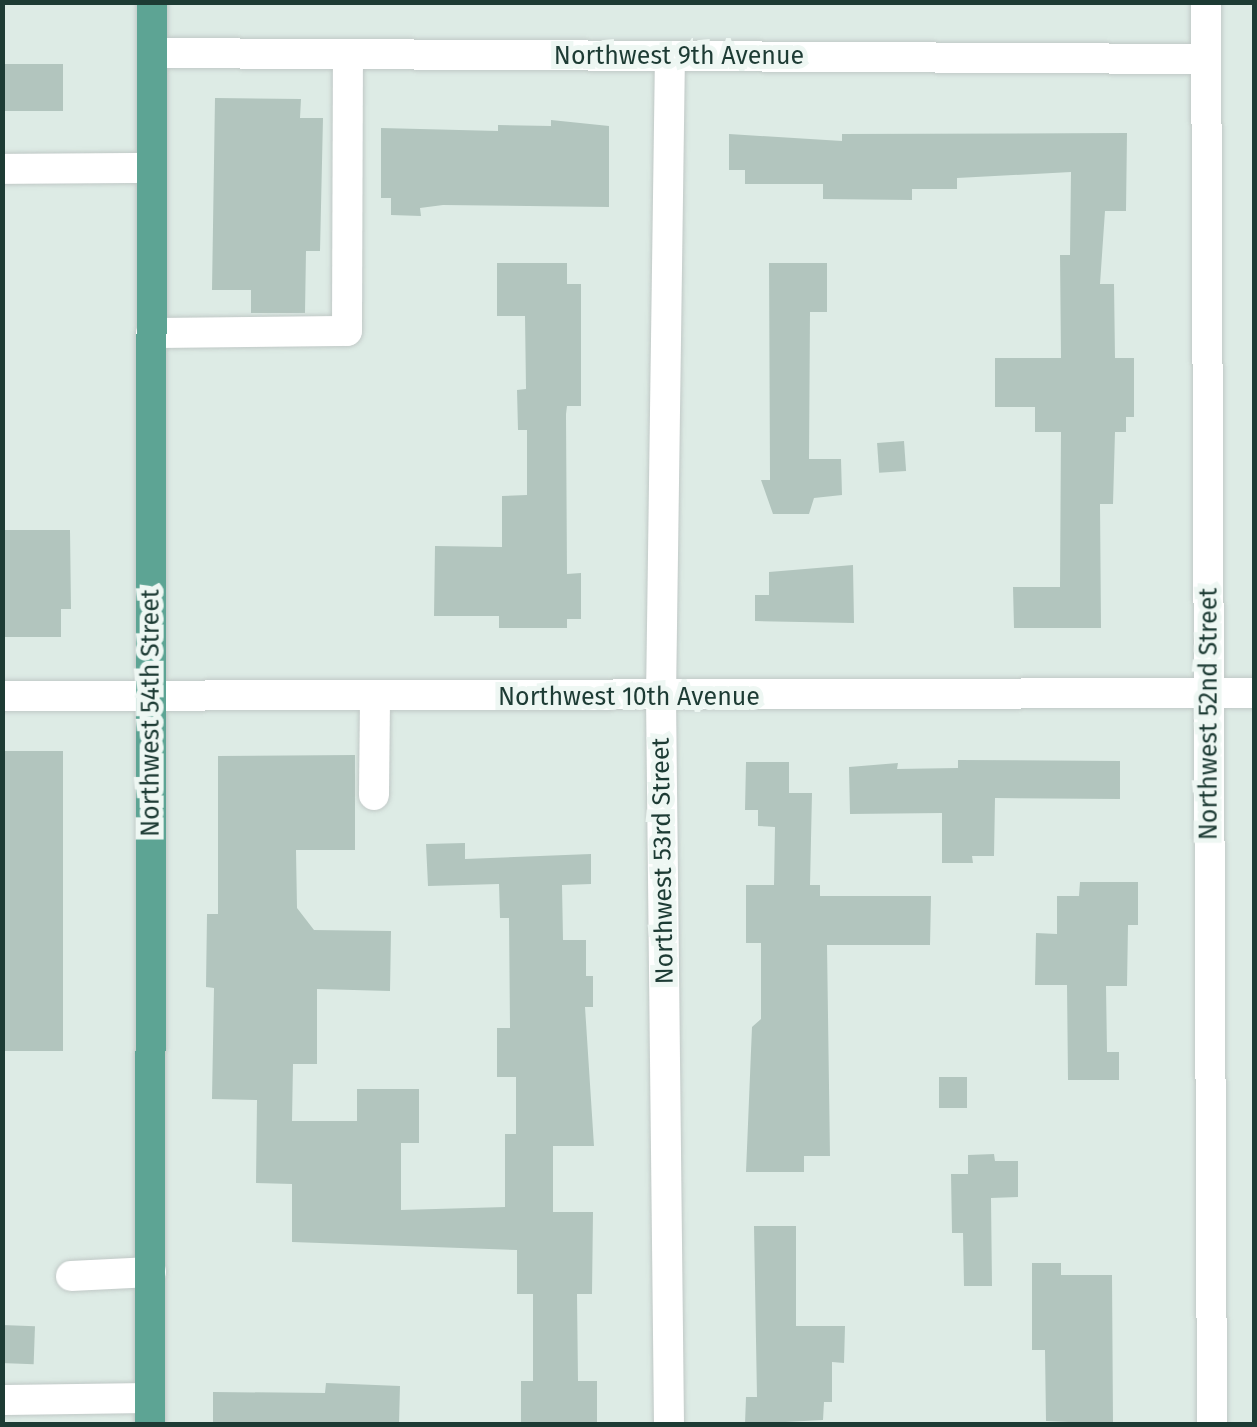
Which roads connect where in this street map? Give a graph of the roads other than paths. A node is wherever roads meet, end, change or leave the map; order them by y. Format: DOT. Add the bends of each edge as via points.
graph roads {
  1 [pos="152,2"];
  2 [pos="1206,2"];
  3 [pos="152,52"];
  4 [pos="348,54"];
  5 [pos="670,56"];
  6 [pos="1206,58"];
  7 [pos="152,168"];
  8 [pos="2,169"];
  9 [pos="151,333"];
  10 [pos="1209,693"];
  11 [pos="1254,693"];
  12 [pos="2,696"];
  13 [pos="151,696"];
  14 [pos="375,697"];
  15 [pos="661,698"];
  16 [pos="374,795"];
  17 [pos="151,1272"];
  18 [pos="71,1276"];
  19 [pos="2,1400"];
  20 [pos="150,1411"];
  21 [pos="669,1424"];
  22 [pos="1212,1424"];
  1 -- 3 [label="main road, Northwest 54th Street"];
  2 -- 6 [label="street, Northwest 52nd Street"];
  3 -- 4 [label="street, Northwest 9th Avenue"];
  3 -- 7 [label="main road, Northwest 54th Street"];
  4 -- 5 [label="street, Northwest 9th Avenue"];
  4 -- 9 [label="street" via="347,332"];
  5 -- 6 [label="street, Northwest 9th Avenue"];
  5 -- 15 [label="street, Northwest 53rd Street"];
  6 -- 10 [label="street, Northwest 52nd Street"];
  7 -- 8 [label="street"];
  7 -- 9 [label="main road, Northwest 54th Street"];
  9 -- 13 [label="main road, Northwest 54th Street"];
  10 -- 11 [label="street, Northwest 10th Avenue"];
  10 -- 15 [label="street, Northwest 10th Avenue"];
  10 -- 22 [label="street, Northwest 52nd Street"];
  12 -- 13 [label="street, Northwest 10th Avenue"];
  13 -- 14 [label="street, Northwest 10th Avenue"];
  13 -- 17 [label="main road, Northwest 54th Street"];
  14 -- 15 [label="street, Northwest 10th Avenue"];
  14 -- 16 [label="street"];
  15 -- 21 [label="street, Northwest 53rd Street"];
  17 -- 18 [label="street"];
  17 -- 20 [label="main road, Northwest 54th Street"];
  19 -- 20 [label="street"];
}
